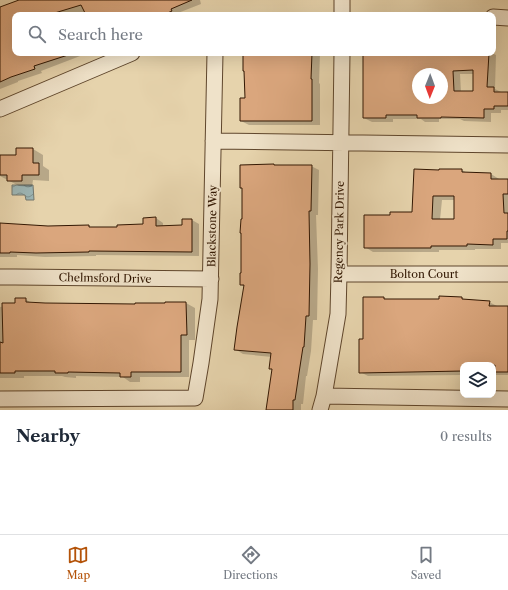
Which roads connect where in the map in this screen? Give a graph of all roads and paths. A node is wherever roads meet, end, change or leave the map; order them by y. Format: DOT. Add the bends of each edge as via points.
graph roads {
  1 [pos="342,0"];
  2 [pos="342,12"];
  3 [pos="496,18"];
  4 [pos="508,18"];
  5 [pos="125,56"];
  6 [pos="215,56"];
  7 [pos="342,56"];
  8 [pos="0,110"];
  9 [pos="213,141"];
  10 [pos="340,143"];
  11 [pos="508,145"];
  12 [pos="339,274"];
  13 [pos="508,274"];
  14 [pos="0,277"];
  15 [pos="211,279"];
  16 [pos="0,399"];
  17 [pos="508,399"];
  18 [pos="322,403"];
  1 -- 2 [label="street"];
  3 -- 4 [label="street"];
  5 -- 8 [label="street"];
  6 -- 9 [label="street, Blackstone Way"];
  7 -- 10 [label="street, Regency Park Drive"];
  9 -- 10 [label="street"];
  9 -- 15 [label="street, Blackstone Way"];
  10 -- 11 [label="street"];
  10 -- 12 [label="street, Regency Park Drive"];
  12 -- 13 [label="street, Bolton Court"];
  12 -- 18 [label="street, Regency Park Drive" via="338,314"];
  14 -- 15 [label="street, Chelmsford Drive"];
  15 -- 16 [label="street, Blackstone Way" via="195,398"];
  17 -- 18 [label="street"];
}
